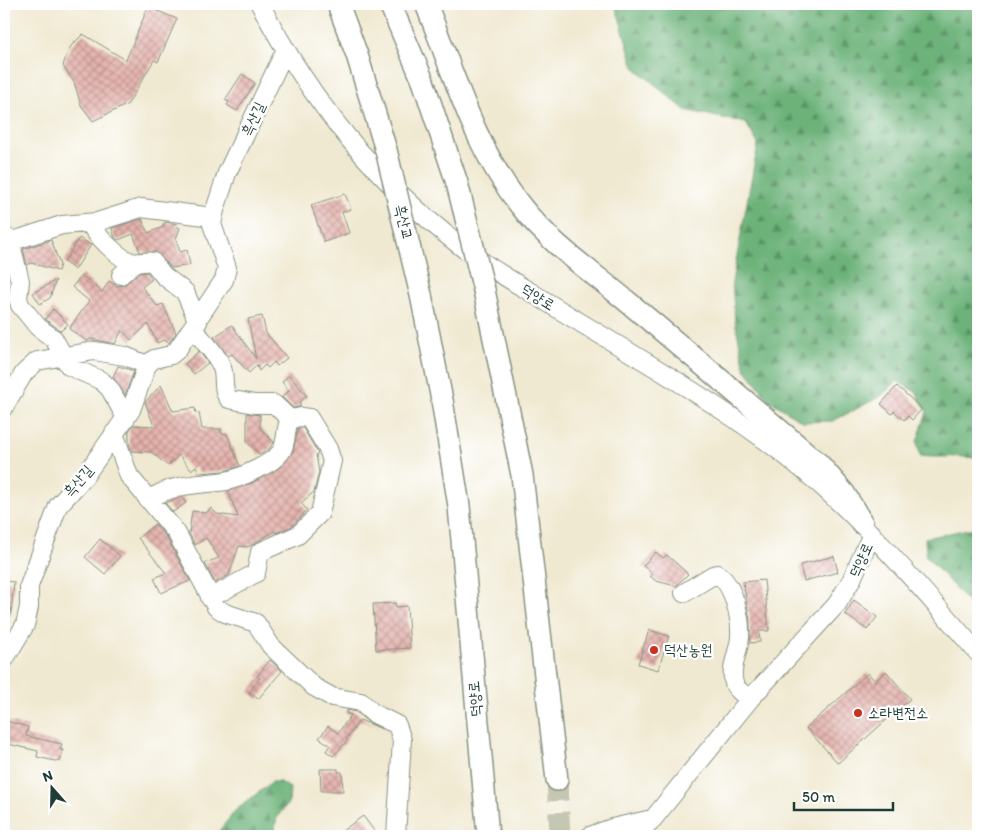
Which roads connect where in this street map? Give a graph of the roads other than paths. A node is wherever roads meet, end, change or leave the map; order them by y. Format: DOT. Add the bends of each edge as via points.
graph roads {
  1 [pos="260,4"];
  2 [pos="338,4"];
  3 [pos="390,4"];
  4 [pos="426,4"];
  5 [pos="285,50"];
  6 [pos="213,217"];
  7 [pos="90,224"];
  8 [pos="7,239"];
  9 [pos="134,263"];
  10 [pos="121,275"];
  11 [pos="421,295"];
  12 [pos="195,325"];
  13 [pos="62,356"];
  14 [pos="147,366"];
  15 [pos="4,407"];
  16 [pos="126,418"];
  17 [pos="290,419"];
  18 [pos="114,433"];
  19 [pos="148,500"];
  20 [pos="867,528"];
  21 [pos="684,593"];
  22 [pos="210,598"];
  23 [pos="978,653"];
  24 [pos="4,660"];
  25 [pos="750,699"];
  26 [pos="557,780"];
  27 [pos="653,819"];
  28 [pos="396,836"];
  29 [pos="488,836"];
  30 [pos="590,836"];
  31 [pos="635,836"];
  1 -- 5 [label="street, 덕양로"];
  2 -- 11 [label="main road, 흑산교, bridge" via="386,150"];
  3 -- 26 [label="main road, bridge" via="423,81 457,182 512,416 522,475"];
  4 -- 20 [label="main road" via="478,134 496,171 519,204 536,224 819,464 844,493"];
  5 -- 6 [label="street, 흑산길" via="227,173"];
  5 -- 20 [label="street, 덕양로" via="338,128 386,180 458,244 516,284 750,429 798,466"];
  6 -- 7 [label="street" via="141,208"];
  6 -- 12 [label="street, 흑산길" via="212,224 225,261 226,275"];
  7 -- 8 [label="street" via="68,223"];
  7 -- 9 [label="street" via="102,239"];
  8 -- 13 [label="street" via="20,280 19,302 30,318 54,339"];
  9 -- 10 [label="street"];
  9 -- 12 [label="street" via="153,262 164,276 185,292"];
  11 -- 29 [label="main road, 덕양로" via="459,506"];
  12 -- 14 [label="street, 흑산길" via="174,353 154,359"];
  12 -- 17 [label="street" via="220,363 229,399 274,404"];
  13 -- 14 [label="street" via="94,351 125,356"];
  13 -- 15 [label="street" via="32,363"];
  13 -- 16 [label="street" via="69,366 106,384"];
  14 -- 16 [label="street, 흑산길"];
  16 -- 18 [label="street, 흑산길"];
  17 -- 19 [label="street" via="283,448 266,464 231,480 171,488"];
  17 -- 22 [label="street" via="304,417 312,420 330,455 332,467 320,512 298,534 260,552 258,570 252,577"];
  18 -- 19 [label="street" via="124,467"];
  18 -- 24 [label="street, 흑산길" via="54,513 29,586 25,625"];
  19 -- 22 [label="street" via="176,532"];
  20 -- 23 [label="street, 덕양로"];
  20 -- 25 [label="street, 덕양로" via="851,581 837,604"];
  21 -- 25 [label="street" via="713,575 717,574 726,582 734,603 740,638 733,679 736,687"];
  22 -- 28 [label="street" via="222,612 260,626 271,646 314,687 332,698 361,702 399,728 402,740"];
  25 -- 27 [label="street, 덕양로"];
  27 -- 30 [label="street"];
  27 -- 31 [label="street, 덕양로"];
}
